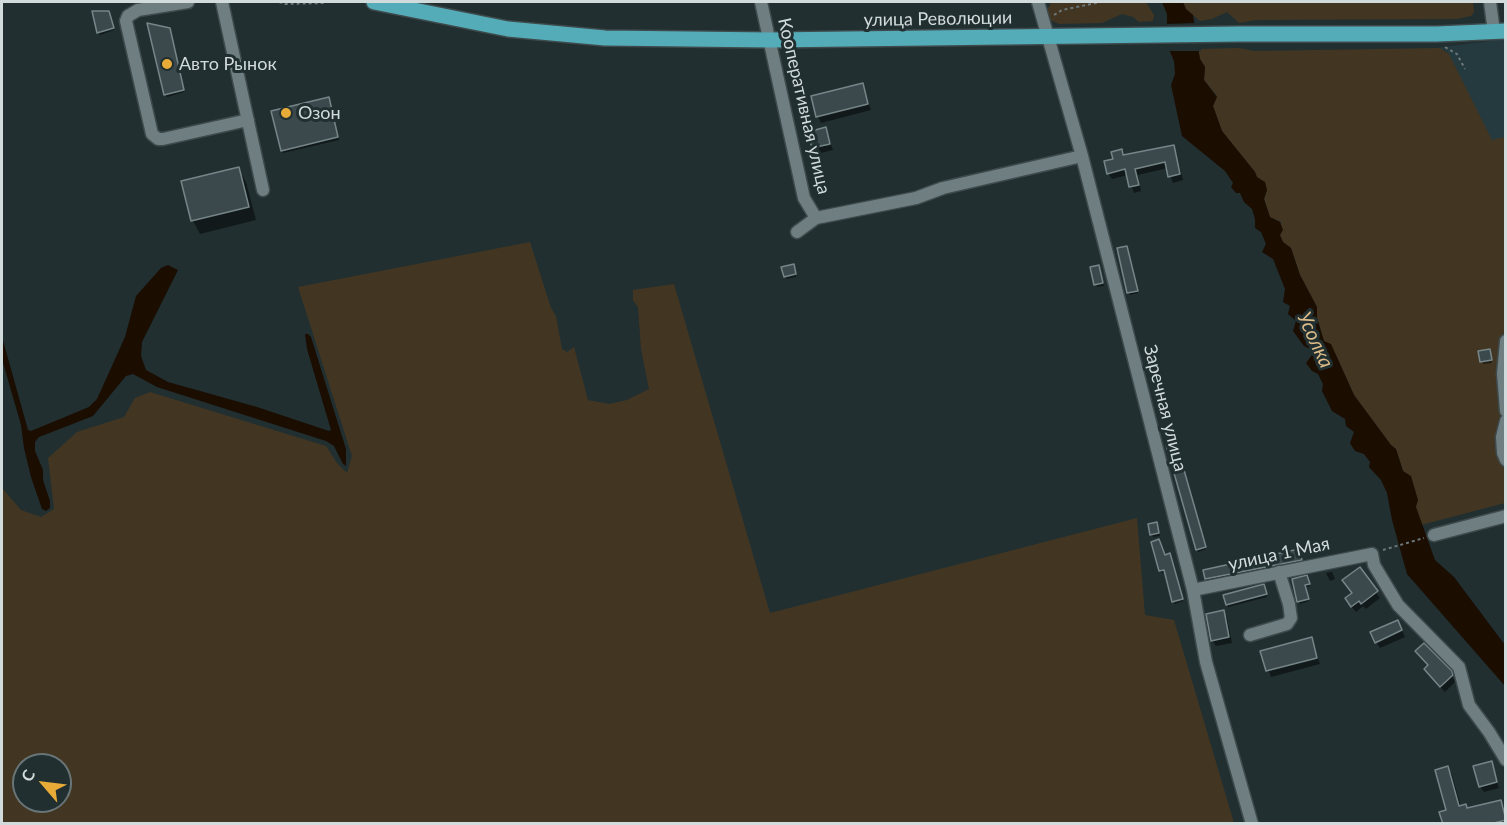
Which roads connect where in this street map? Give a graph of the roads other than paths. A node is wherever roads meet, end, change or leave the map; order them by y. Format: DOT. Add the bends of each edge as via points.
graph roads {
  1 [pos="188,2"];
  2 [pos="222,2"];
  3 [pos="374,2"];
  4 [pos="761,2"];
  5 [pos="1038,2"];
  6 [pos="1490,2"];
  7 [pos="1500,31"];
  8 [pos="1047,37"];
  9 [pos="771,40"];
  10 [pos="248,120"];
  11 [pos="1082,156"];
  12 [pos="263,190"];
  13 [pos="816,218"];
  14 [pos="797,232"];
  15 [pos="1506,341"];
  16 [pos="1506,411"];
  17 [pos="1506,421"];
  18 [pos="1506,460"];
  19 [pos="1506,516"];
  20 [pos="1434,535"];
  21 [pos="1279,572"];
  22 [pos="1193,590"];
  23 [pos="1250,635"];
  24 [pos="1506,760"];
  25 [pos="1252,824"];
  1 -- 10 [label="street" via="138,10 126,21 152,134 163,139"];
  2 -- 10 [label="street"];
  3 -- 9 [label="main road, улица Революции" via="543,33 604,38"];
  4 -- 9 [label="street, Кооперативная улица"];
  5 -- 8 [label="street, Заречная улица"];
  6 -- 7 [label="street"];
  7 -- 8 [label="main road, улица Революции"];
  8 -- 9 [label="main road, улица Революции"];
  8 -- 11 [label="street, Заречная улица"];
  9 -- 13 [label="street, Кооперативная улица" via="804,198"];
  10 -- 12 [label="street"];
  11 -- 13 [label="street" via="943,188 916,198"];
  11 -- 22 [label="street, Заречная улица"];
  13 -- 14 [label="street"];
  15 -- 16 [label="street"];
  17 -- 18 [label="street" via="1502,437"];
  19 -- 20 [label="street"];
  21 -- 22 [label="street, улица 1 Мая"];
  21 -- 23 [label="street" via="1291,618 1287,624"];
  21 -- 24 [label="street, улица 1 Мая" via="1372,554 1374,565 1398,605 1459,667 1469,705"];
  22 -- 25 [label="street, Заречная улица" via="1206,662"];
}
